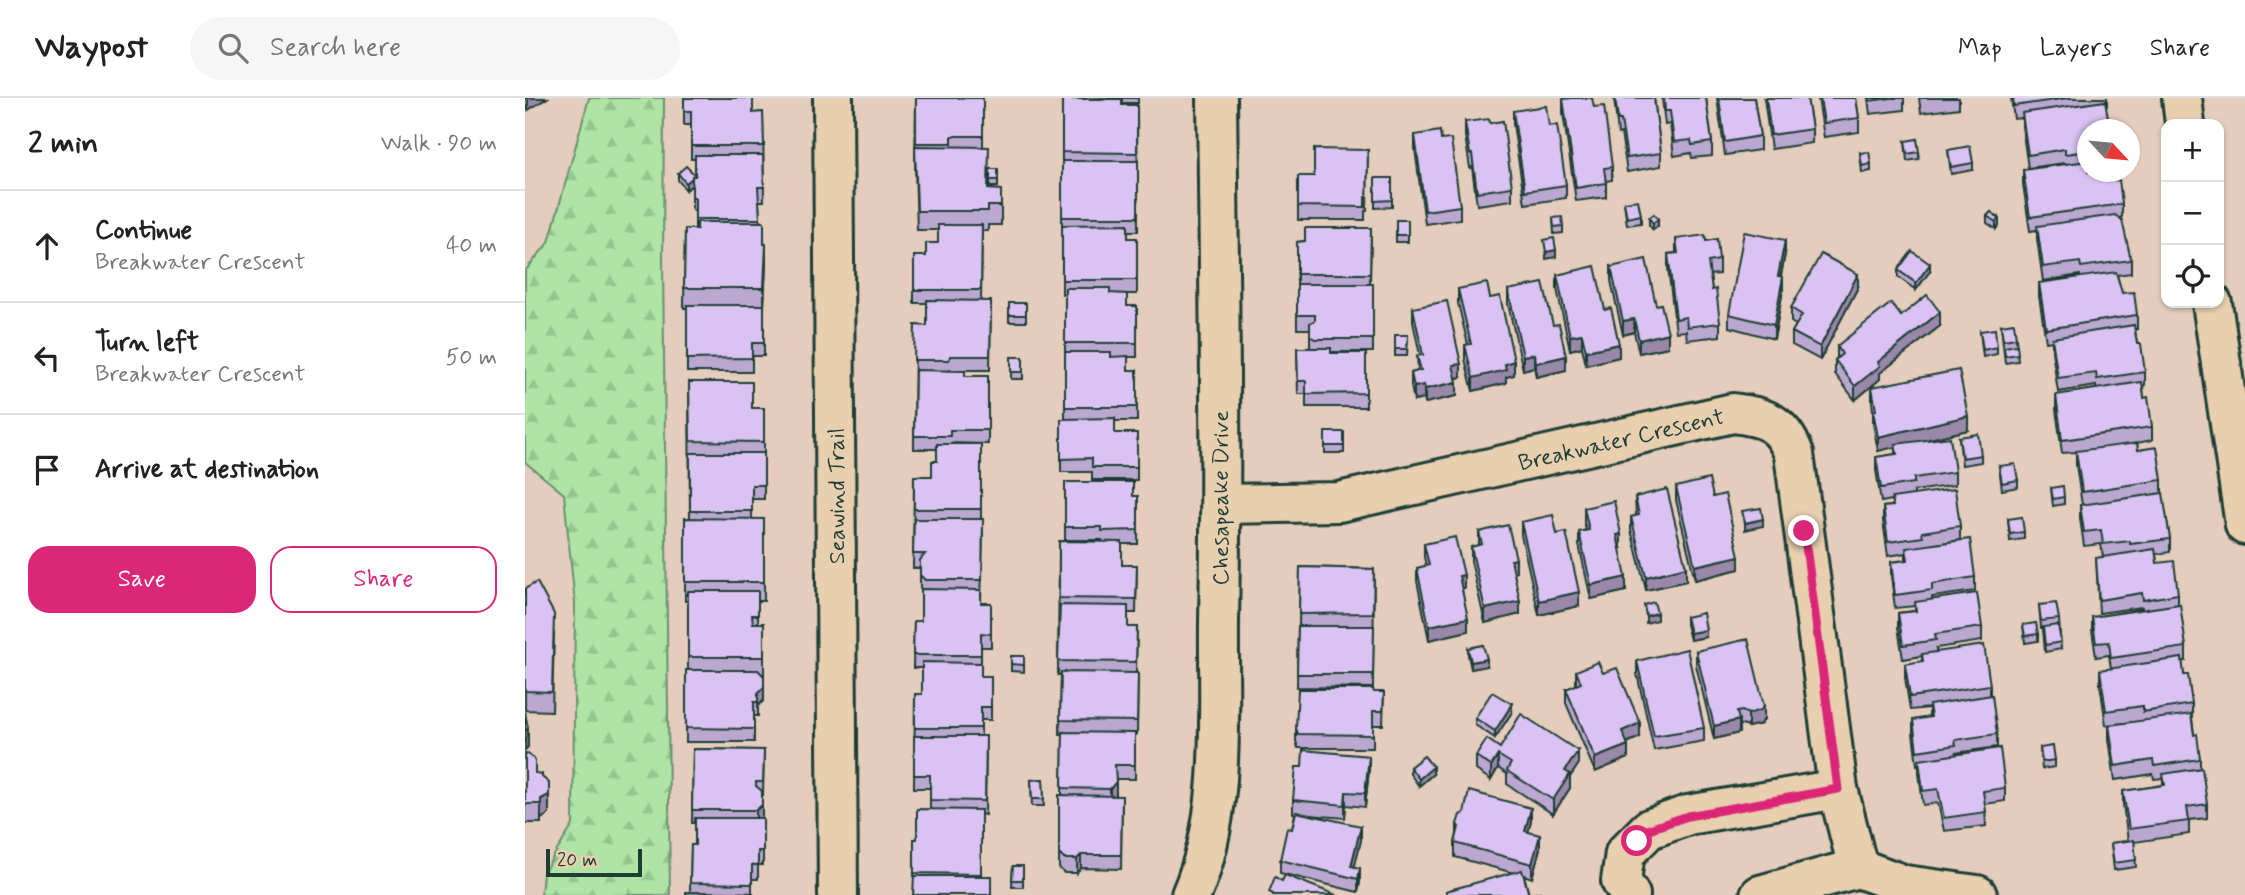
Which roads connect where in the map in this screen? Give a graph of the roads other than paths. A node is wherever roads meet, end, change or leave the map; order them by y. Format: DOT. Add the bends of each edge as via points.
graph roads {
  1 [pos="833,98"];
  2 [pos="1217,98"];
  3 [pos="2182,98"];
  4 [pos="2184,119"];
  5 [pos="2213,308"];
  6 [pos="1221,504"];
  7 [pos="2245,524"];
  8 [pos="1838,789"];
  9 [pos="1858,869"];
  10 [pos="838,895"];
  11 [pos="1191,895"];
  12 [pos="1630,895"];
  13 [pos="1760,895"];
  14 [pos="1977,895"];
  1 -- 10 [label="street, Seawind Trail"];
  2 -- 6 [label="street, Chesapeake Drive"];
  3 -- 4 [label="street"];
  5 -- 7 [label="street"];
  6 -- 8 [label="street, Breakwater Crescent" via="1339,502 1374,496 1733,413 1776,425 1787,436 1794,454"];
  6 -- 11 [label="street, Chesapeake Drive" via="1217,791 1203,869"];
  8 -- 9 [label="street, Breakwater Crescent"];
  8 -- 12 [label="street" via="1688,816 1649,829 1625,853 1621,881"];
  9 -- 13 [label="street"];
  9 -- 14 [label="street" via="1905,885"];
}
